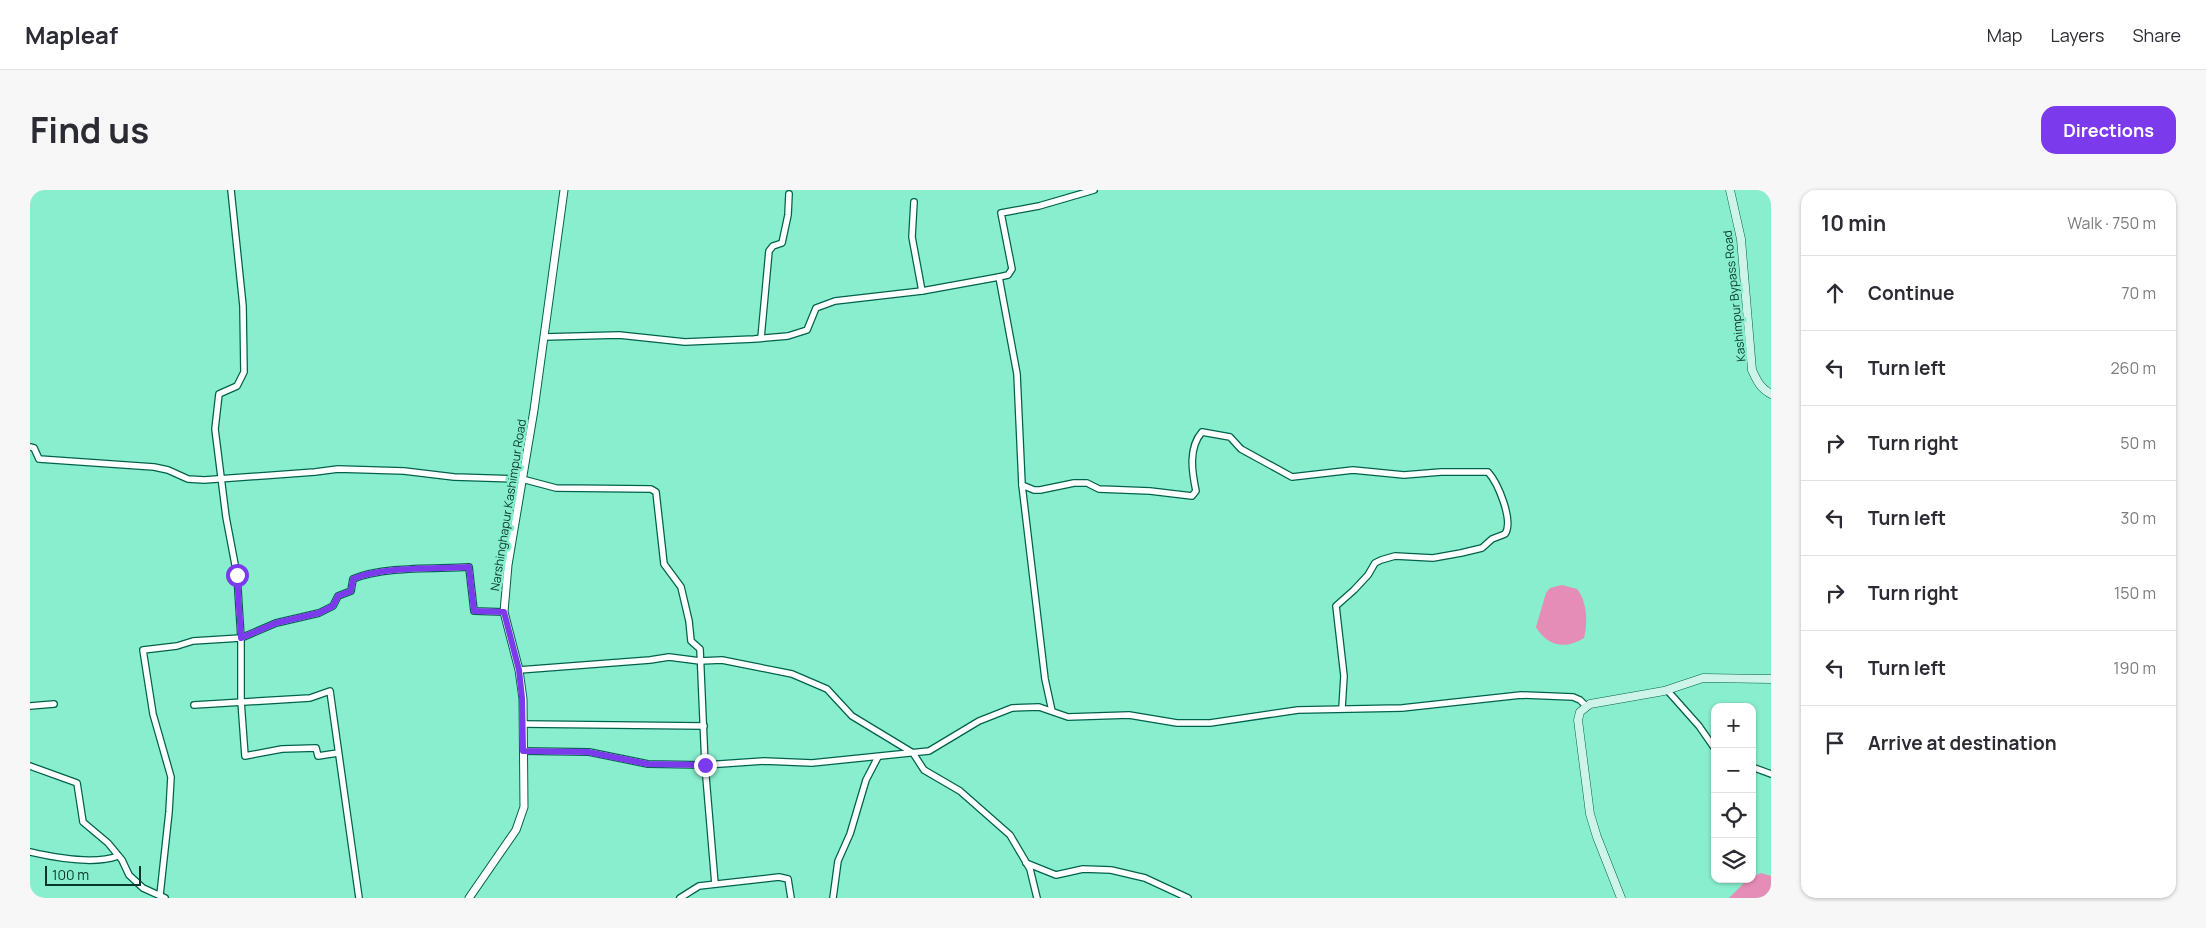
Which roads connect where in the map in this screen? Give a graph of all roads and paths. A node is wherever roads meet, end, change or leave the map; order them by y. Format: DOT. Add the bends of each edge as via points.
graph roads {
  1 [pos="231,190"];
  2 [pos="564,190"];
  3 [pos="1094,190"];
  4 [pos="1730,190"];
  5 [pos="789,194"];
  6 [pos="914,202"];
  7 [pos="999,277"];
  8 [pos="922,291"];
  9 [pos="544,337"];
  10 [pos="761,338"];
  11 [pos="1771,394"];
  12 [pos="30,447"];
  13 [pos="220,479"];
  14 [pos="522,479"];
  15 [pos="1022,485"];
  16 [pos="504,612"];
  17 [pos="241,638"];
  18 [pos="700,661"];
  19 [pos="519,670"];
  20 [pos="1771,679"];
  21 [pos="1666,690"];
  22 [pos="240,701"];
  23 [pos="54,704"];
  24 [pos="194,705"];
  25 [pos="1588,705"];
  26 [pos="30,706"];
  27 [pos="1342,708"];
  28 [pos="1052,710"];
  29 [pos="523,724"];
  30 [pos="704,726"];
  31 [pos="1714,748"];
  32 [pos="523,751"];
  33 [pos="338,753"];
  34 [pos="912,753"];
  35 [pos="878,757"];
  36 [pos="705,765"];
  37 [pos="30,766"];
  38 [pos="1756,769"];
  39 [pos="1771,774"];
  40 [pos="30,852"];
  41 [pos="118,856"];
  42 [pos="1026,863"];
  43 [pos="715,884"];
  44 [pos="162,896"];
  45 [pos="359,898"];
  46 [pos="469,898"];
  47 [pos="680,898"];
  48 [pos="791,898"];
  49 [pos="833,898"];
  50 [pos="1037,898"];
  51 [pos="1188,898"];
  52 [pos="1621,898"];
  1 -- 13 [label="street" via="243,306 244,372 237,386 219,394 216,403"];
  2 -- 9 [label="street, Narshinghapur Kashimpur Road"];
  3 -- 7 [label="street" via="1001,213 1012,269 1008,275"];
  4 -- 11 [label="main road, Kashimpur Bypass Road" via="1741,239 1752,370 1757,382"];
  5 -- 10 [label="street" via="782,243 769,250"];
  6 -- 8 [label="street" via="912,237"];
  7 -- 8 [label="street"];
  7 -- 15 [label="street" via="1017,374"];
  8 -- 10 [label="street" via="835,301 816,308 807,330 788,336"];
  9 -- 10 [label="street" via="619,335 685,342"];
  9 -- 14 [label="street, Narshinghapur Kashimpur Road"];
  12 -- 13 [label="street" via="34,448 40,460 154,467 188,479"];
  13 -- 14 [label="street" via="338,469"];
  13 -- 17 [label="street" via="237,575"];
  14 -- 16 [label="street, Narshinghapur Kashimpur Road"];
  14 -- 18 [label="street" via="556,488 651,489 656,492 664,564 681,587 691,641 700,650"];
  15 -- 27 [label="street" via="1040,490 1074,483 1099,489 1192,496 1196,491 1192,458 1196,439 1202,432 1230,437 1240,448 1292,477 1353,470 1404,475 1488,472 1505,506 1506,534 1492,539 1482,548 1452,555 1386,557 1375,563 1363,580 1336,606 1344,676"];
  15 -- 28 [label="street" via="1045,679"];
  16 -- 17 [label="street" via="474,611 469,567 411,570 353,579 351,591 338,596 333,606 319,613 276,623"];
  16 -- 19 [label="street, Narshinghapur Kashimpur Road"];
  17 -- 22 [label="street"];
  17 -- 44 [label="street" via="193,641 143,650 153,714 170,777"];
  18 -- 19 [label="street" via="669,657"];
  18 -- 30 [label="street"];
  18 -- 34 [label="street" via="722,660 792,674 827,688 852,716"];
  19 -- 29 [label="street, Narshinghapur Kashimpur Road"];
  20 -- 21 [label="main road" via="1702,678"];
  21 -- 25 [label="main road"];
  21 -- 31 [label="street"];
  22 -- 24 [label="street"];
  22 -- 33 [label="street" via="310,698 330,691"];
  22 -- 33 [label="street" via="245,756 282,749 316,748 318,756"];
  23 -- 26 [label="street"];
  25 -- 27 [label="street" via="1573,697 1521,695 1402,708"];
  25 -- 52 [label="main road" via="1580,712 1578,720 1590,814"];
  27 -- 28 [label="street" via="1298,710 1210,723 1177,723 1128,714 1068,717"];
  28 -- 34 [label="street" via="1012,708 979,721 929,751"];
  29 -- 30 [label="street"];
  29 -- 32 [label="street, Narshinghapur Kashimpur Road"];
  30 -- 36 [label="street"];
  32 -- 36 [label="street" via="588,752 648,764"];
  32 -- 46 [label="street, Narshinghapur Kashimpur Road" via="524,807 516,830"];
  33 -- 45 [label="street"];
  34 -- 35 [label="street"];
  34 -- 42 [label="street" via="924,770 960,791 1010,835"];
  35 -- 36 [label="street" via="812,763"];
  35 -- 49 [label="street" via="866,780 850,834 838,861"];
  36 -- 43 [label="street"];
  37 -- 41 [label="street" via="77,783 83,822"];
  38 -- 39 [label="street"];
  40 -- 41 [label="street" via="69,860 108,860"];
  41 -- 44 [label="street" via="129,875 143,888"];
  42 -- 50 [label="street"];
  42 -- 51 [label="street" via="1056,875 1083,869 1111,870 1145,878"];
  43 -- 47 [label="street" via="699,886"];
  43 -- 48 [label="street" via="779,877 788,879"];
}
